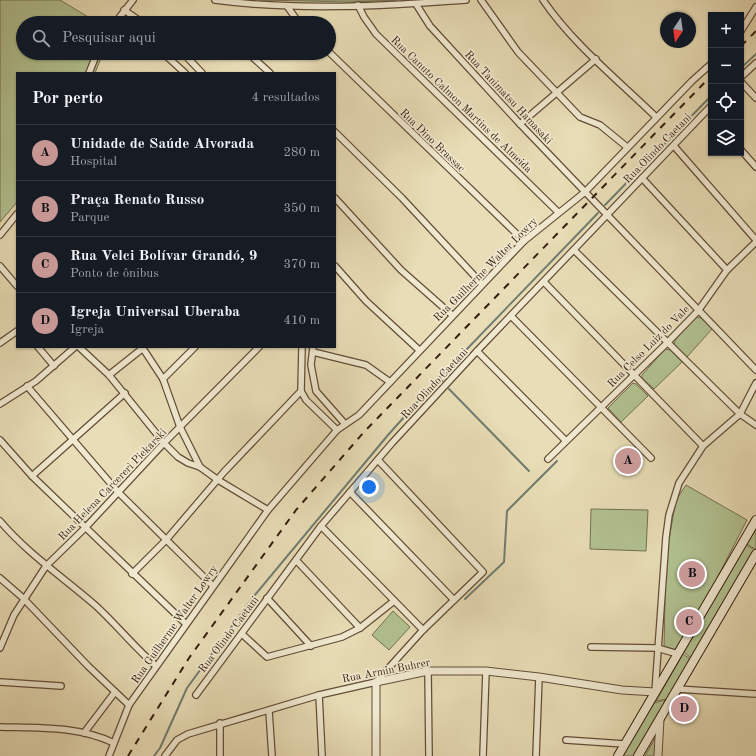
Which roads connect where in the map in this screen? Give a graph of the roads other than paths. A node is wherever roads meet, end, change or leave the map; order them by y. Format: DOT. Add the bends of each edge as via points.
graph roads {
  1 [pos="133,0"];
  2 [pos="215,0"];
  3 [pos="466,0"];
  4 [pos="481,0"];
  5 [pos="543,0"];
  6 [pos="416,4"];
  7 [pos="358,5"];
  8 [pos="287,6"];
  9 [pos="756,7"];
  10 [pos="124,10"];
  11 [pos="120,16"];
  12 [pos="133,16"];
  13 [pos="294,16"];
  14 [pos="744,25"];
  15 [pos="336,59"];
  16 [pos="596,59"];
  17 [pos="94,60"];
  18 [pos="171,60"];
  19 [pos="190,60"];
  20 [pos="256,60"];
  21 [pos="756,63"];
  22 [pos="708,67"];
  23 [pos="89,72"];
  24 [pos="184,72"];
  25 [pos="201,72"];
  26 [pos="269,72"];
  27 [pos="744,74"];
  28 [pos="743,84"];
  29 [pos="556,92"];
  30 [pos="756,98"];
  31 [pos="706,111"];
  32 [pos="656,117"];
  33 [pos="520,124"];
  34 [pos="336,133"];
  35 [pos="674,146"];
  36 [pos="627,147"];
  37 [pos="744,154"];
  38 [pos="756,168"];
  39 [pos="642,178"];
  40 [pos="585,192"];
  41 [pos="336,199"];
  42 [pos="558,212"];
  43 [pos="16,215"];
  44 [pos="607,215"];
  45 [pos="0,235"];
  46 [pos="524,241"];
  47 [pos="756,241"];
  48 [pos="574,250"];
  49 [pos="0,266"];
  50 [pos="336,267"];
  51 [pos="727,270"];
  52 [pos="544,282"];
  53 [pos="482,284"];
  54 [pos="16,285"];
  55 [pos="698,311"];
  56 [pos="452,315"];
  57 [pos="510,316"];
  58 [pos="16,332"];
  59 [pos="0,343"];
  60 [pos="668,343"];
  61 [pos="39,348"];
  62 [pos="74,348"];
  63 [pos="80,348"];
  64 [pos="143,348"];
  65 [pos="194,348"];
  66 [pos="258,348"];
  67 [pos="302,348"];
  68 [pos="313,350"];
  69 [pos="419,350"];
  70 [pos="477,351"];
  71 [pos="54,366"];
  72 [pos="756,370"];
  73 [pos="109,374"];
  74 [pos="634,375"];
  75 [pos="163,379"];
  76 [pos="390,382"];
  77 [pos="756,383"];
  78 [pos="27,386"];
  79 [pos="301,391"];
  80 [pos="125,393"];
  81 [pos="0,404"];
  82 [pos="600,408"];
  83 [pos="740,414"];
  84 [pos="345,424"];
  85 [pos="756,425"];
  86 [pos="180,427"];
  87 [pos="337,430"];
  88 [pos="73,439"];
  89 [pos="0,440"];
  90 [pos="566,441"];
  91 [pos="164,443"];
  92 [pos="703,446"];
  93 [pos="651,458"];
  94 [pos="548,459"];
  95 [pos="378,460"];
  96 [pos="200,466"];
  97 [pos="32,476"];
  98 [pos="218,480"];
  99 [pos="118,492"];
  100 [pos="350,492"];
  101 [pos="268,510"];
  102 [pos="756,520"];
  103 [pos="0,522"];
  104 [pos="321,526"];
  105 [pos="85,528"];
  106 [pos="166,540"];
  107 [pos="756,554"];
  108 [pos="296,560"];
  109 [pos="46,566"];
  110 [pos="132,574"];
  111 [pos="0,578"];
  112 [pos="213,586"];
  113 [pos="23,598"];
  114 [pos="267,598"];
  115 [pos="454,600"];
  116 [pos="394,601"];
  117 [pos="186,624"];
  118 [pos="360,628"];
  119 [pos="424,630"];
  120 [pos="242,634"];
  121 [pos="2,640"];
  122 [pos="311,646"];
  123 [pos="591,647"];
  124 [pos="0,648"];
  125 [pos="657,648"];
  126 [pos="678,654"];
  127 [pos="156,666"];
  128 [pos="428,671"];
  129 [pos="486,671"];
  130 [pos="539,677"];
  131 [pos="0,682"];
  132 [pos="376,682"];
  133 [pos="61,686"];
  134 [pos="677,689"];
  135 [pos="115,692"];
  136 [pos="655,692"];
  137 [pos="756,694"];
  138 [pos="196,695"];
  139 [pos="318,695"];
  140 [pos="129,705"];
  141 [pos="269,711"];
  142 [pos="660,719"];
  143 [pos="220,723"];
  144 [pos="0,727"];
  145 [pos="84,733"];
  146 [pos="566,740"];
  147 [pos="114,743"];
  148 [pos="625,744"];
  149 [pos="109,756"];
  150 [pos="165,756"];
  151 [pos="220,756"];
  152 [pos="272,756"];
  153 [pos="322,756"];
  154 [pos="376,756"];
  155 [pos="429,756"];
  156 [pos="483,756"];
  157 [pos="536,756"];
  158 [pos="618,756"];
  159 [pos="638,756"];
  160 [pos="658,756"];
  1 -- 10 [label="street"];
  2 -- 8 [label="street"];
  3 -- 6 [label="street"];
  4 -- 29 [label="street" via="518,52"];
  5 -- 16 [label="street" via="551,12"];
  6 -- 7 [label="street"];
  6 -- 33 [label="street, Rua Tanimatsu Hamasaki" via="430,26"];
  7 -- 8 [label="street"];
  7 -- 42 [label="street, Rua Canuto Calmon Martins de Almeida" via="376,34"];
  8 -- 13 [label="street"];
  9 -- 14 [label="street"];
  10 -- 11 [label="street"];
  10 -- 12 [label="street"];
  15 -- 46 [label="street, Rua Dino Brassac"];
  16 -- 29 [label="street"];
  16 -- 32 [label="street"];
  17 -- 23 [label="street"];
  18 -- 24 [label="street"];
  19 -- 25 [label="street"];
  20 -- 26 [label="street"];
  21 -- 27 [label="street"];
  22 -- 32 [label="street, Rua Guilherme Walter Lowry"];
  28 -- 30 [label="street"];
  29 -- 33 [label="street"];
  29 -- 36 [label="street" via="580,117 600,125"];
  31 -- 35 [label="street, Rua Olindo Caetani"];
  32 -- 36 [label="street, Rua Guilherme Walter Lowry"];
  33 -- 40 [label="street, Rua Tanimatsu Hamasaki"];
  34 -- 53 [label="street" via="402,198"];
  35 -- 39 [label="street, Rua Olindo Caetani"];
  35 -- 47 [label="street"];
  36 -- 40 [label="street, Rua Guilherme Walter Lowry"];
  37 -- 38 [label="street"];
  39 -- 44 [label="street, Rua Olindo Caetani"];
  39 -- 51 [label="street"];
  40 -- 42 [label="street, Rua Guilherme Walter Lowry"];
  40 -- 44 [label="street, Rua Tanimatsu Hamasaki"];
  41 -- 56 [label="street" via="402,270"];
  42 -- 46 [label="street, Rua Guilherme Walter Lowry"];
  43 -- 45 [label="street"];
  44 -- 48 [label="street, Rua Olindo Caetani"];
  44 -- 55 [label="street, Rua Tanimatsu Hamasaki"];
  46 -- 53 [label="street, Rua Guilherme Walter Lowry"];
  47 -- 51 [label="street, Rua Celso Luiz do Vale"];
  48 -- 52 [label="street, Rua Olindo Caetani"];
  48 -- 60 [label="street"];
  49 -- 54 [label="street"];
  50 -- 69 [label="street" via="366,301"];
  51 -- 55 [label="street, Rua Celso Luiz do Vale"];
  52 -- 57 [label="street, Rua Olindo Caetani"];
  52 -- 74 [label="street"];
  53 -- 56 [label="street, Rua Guilherme Walter Lowry"];
  55 -- 60 [label="street, Rua Celso Luiz do Vale"];
  55 -- 72 [label="street, Rua Tanimatsu Hamasaki"];
  56 -- 69 [label="street, Rua Guilherme Walter Lowry"];
  57 -- 70 [label="street, Rua Olindo Caetani"];
  57 -- 82 [label="street"];
  58 -- 59 [label="street"];
  60 -- 74 [label="street, Rua Celso Luiz do Vale"];
  60 -- 83 [label="street"];
  61 -- 71 [label="street"];
  62 -- 71 [label="street"];
  63 -- 73 [label="street"];
  64 -- 73 [label="street"];
  64 -- 75 [label="street"];
  65 -- 75 [label="street"];
  66 -- 86 [label="street, Rua Helena Carcereri Piekarski"];
  67 -- 79 [label="street"];
  68 -- 76 [label="street" via="366,365"];
  68 -- 84 [label="street" via="311,365 316,391"];
  69 -- 76 [label="street, Rua Guilherme Walter Lowry"];
  70 -- 90 [label="street"];
  70 -- 95 [label="street, Rua Olindo Caetani"];
  71 -- 78 [label="street"];
  73 -- 80 [label="street"];
  74 -- 82 [label="street, Rua Celso Luiz do Vale"];
  74 -- 92 [label="street"];
  75 -- 86 [label="street"];
  76 -- 84 [label="street, Rua Guilherme Walter Lowry" via="359,415"];
  77 -- 83 [label="street"];
  78 -- 81 [label="street"];
  78 -- 88 [label="street"];
  79 -- 87 [label="street" via="306,400"];
  79 -- 98 [label="street"];
  80 -- 88 [label="street"];
  80 -- 91 [label="street"];
  82 -- 90 [label="street, Rua Celso Luiz do Vale"];
  82 -- 93 [label="street"];
  83 -- 85 [label="street"];
  83 -- 92 [label="street"];
  84 -- 87 [label="street, Rua Guilherme Walter Lowry"];
  86 -- 91 [label="street, Rua Helena Carcereri Piekarski"];
  86 -- 96 [label="street"];
  87 -- 101 [label="street, Rua Guilherme Walter Lowry"];
  88 -- 97 [label="street"];
  88 -- 99 [label="street"];
  89 -- 97 [label="street"];
  90 -- 94 [label="street, Rua Celso Luiz do Vale"];
  91 -- 96 [label="street" via="178,457"];
  91 -- 99 [label="street, Rua Helena Carcereri Piekarski"];
  92 -- 125 [label="street" via="678,483 669,515"];
  95 -- 100 [label="street, Rua Olindo Caetani"];
  95 -- 115 [label="street" via="483,572"];
  96 -- 98 [label="street"];
  97 -- 105 [label="street"];
  98 -- 101 [label="street"];
  98 -- 106 [label="street"];
  99 -- 105 [label="street, Rua Helena Carcereri Piekarski"];
  99 -- 106 [label="street"];
  100 -- 104 [label="street, Rua Olindo Caetani"];
  100 -- 115 [label="street"];
  101 -- 112 [label="street, Rua Guilherme Walter Lowry"];
  102 -- 126 [label="main road"];
  103 -- 109 [label="street"];
  104 -- 108 [label="street, Rua Olindo Caetani"];
  104 -- 116 [label="street"];
  105 -- 109 [label="street, Rua Helena Carcereri Piekarski"];
  105 -- 110 [label="street"];
  106 -- 110 [label="street"];
  106 -- 112 [label="street"];
  107 -- 134 [label="main road"];
  108 -- 114 [label="street, Rua Olindo Caetani"];
  108 -- 118 [label="street"];
  109 -- 113 [label="street, Rua Helena Carcereri Piekarski"];
  109 -- 127 [label="street" via="95,605"];
  110 -- 117 [label="street"];
  111 -- 113 [label="street"];
  112 -- 117 [label="street, Rua Guilherme Walter Lowry"];
  113 -- 121 [label="street, Rua Helena Carcereri Piekarski"];
  113 -- 135 [label="street"];
  114 -- 120 [label="street, Rua Olindo Caetani"];
  114 -- 122 [label="street"];
  115 -- 119 [label="street"];
  116 -- 118 [label="street"];
  116 -- 119 [label="street"];
  117 -- 127 [label="street, Rua Guilherme Walter Lowry"];
  118 -- 122 [label="street" via="342,637"];
  119 -- 132 [label="street"];
  120 -- 122 [label="street" via="266,657"];
  120 -- 138 [label="street, Rua Olindo Caetani"];
  121 -- 124 [label="street, Rua Helena Carcereri Piekarski"];
  123 -- 125 [label="street"];
  125 -- 126 [label="street"];
  125 -- 136 [label="street"];
  126 -- 136 [label="main road"];
  127 -- 140 [label="street, Rua Guilherme Walter Lowry"];
  128 -- 129 [label="street, Rua Armin Buhrer"];
  128 -- 132 [label="street, Rua Armin Buhrer"];
  128 -- 155 [label="street"];
  129 -- 130 [label="street, Rua Armin Buhrer"];
  129 -- 156 [label="street"];
  130 -- 136 [label="street, Rua Armin Buhrer" via="622,690"];
  130 -- 157 [label="street"];
  131 -- 133 [label="street"];
  132 -- 139 [label="street, Rua Armin Buhrer"];
  132 -- 154 [label="street"];
  134 -- 137 [label="street"];
  134 -- 142 [label="main road"];
  135 -- 140 [label="street"];
  135 -- 145 [label="street"];
  136 -- 148 [label="main road"];
  139 -- 141 [label="street, Rua Armin Buhrer"];
  139 -- 153 [label="street"];
  140 -- 147 [label="street, Rua Guilherme Walter Lowry"];
  141 -- 143 [label="street, Rua Armin Buhrer"];
  141 -- 152 [label="street"];
  142 -- 159 [label="main road"];
  142 -- 160 [label="street"];
  143 -- 150 [label="street" via="177,740"];
  143 -- 151 [label="street"];
  144 -- 145 [label="street" via="66,729"];
  145 -- 147 [label="street"];
  146 -- 148 [label="street"];
  147 -- 149 [label="street, Rua Guilherme Walter Lowry"];
  148 -- 158 [label="main road"];
}
